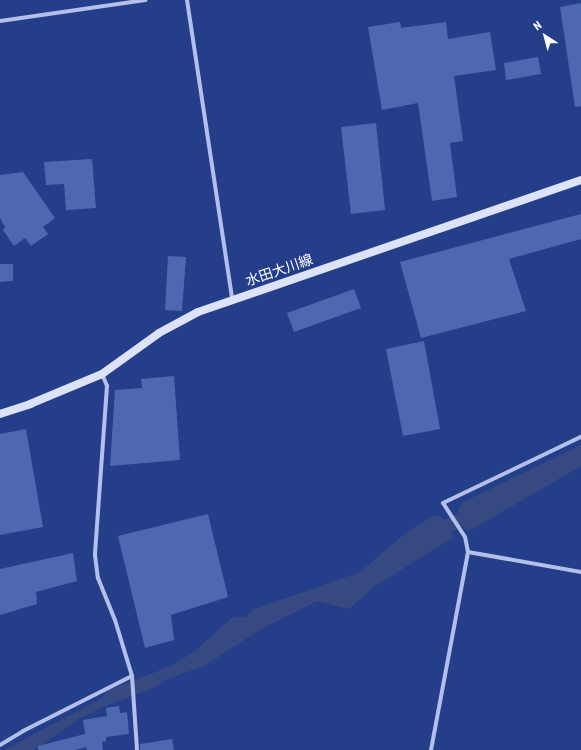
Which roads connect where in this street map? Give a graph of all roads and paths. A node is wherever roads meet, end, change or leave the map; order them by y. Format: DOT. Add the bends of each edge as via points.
graph roads {
  1 [pos="145,0"];
  2 [pos="187,0"];
  3 [pos="0,21"];
  4 [pos="581,180"];
  5 [pos="232,300"];
  6 [pos="102,374"];
  7 [pos="0,414"];
  8 [pos="581,438"];
  9 [pos="468,552"];
  10 [pos="581,572"];
  11 [pos="132,676"];
  12 [pos="0,745"];
  13 [pos="137,750"];
  14 [pos="431,750"];
  1 -- 3 [label="street"];
  2 -- 5 [label="street"];
  4 -- 5 [label="main road, 水田大川線"];
  5 -- 6 [label="main road, 水田大川線" via="198,312 159,333"];
  6 -- 7 [label="main road, 水田大川線"];
  6 -- 11 [label="street" via="107,386 95,555 98,578 115,620"];
  8 -- 9 [label="street" via="443,503 464,537"];
  9 -- 10 [label="street"];
  9 -- 14 [label="street"];
  11 -- 12 [label="street"];
  11 -- 13 [label="street"];
}
